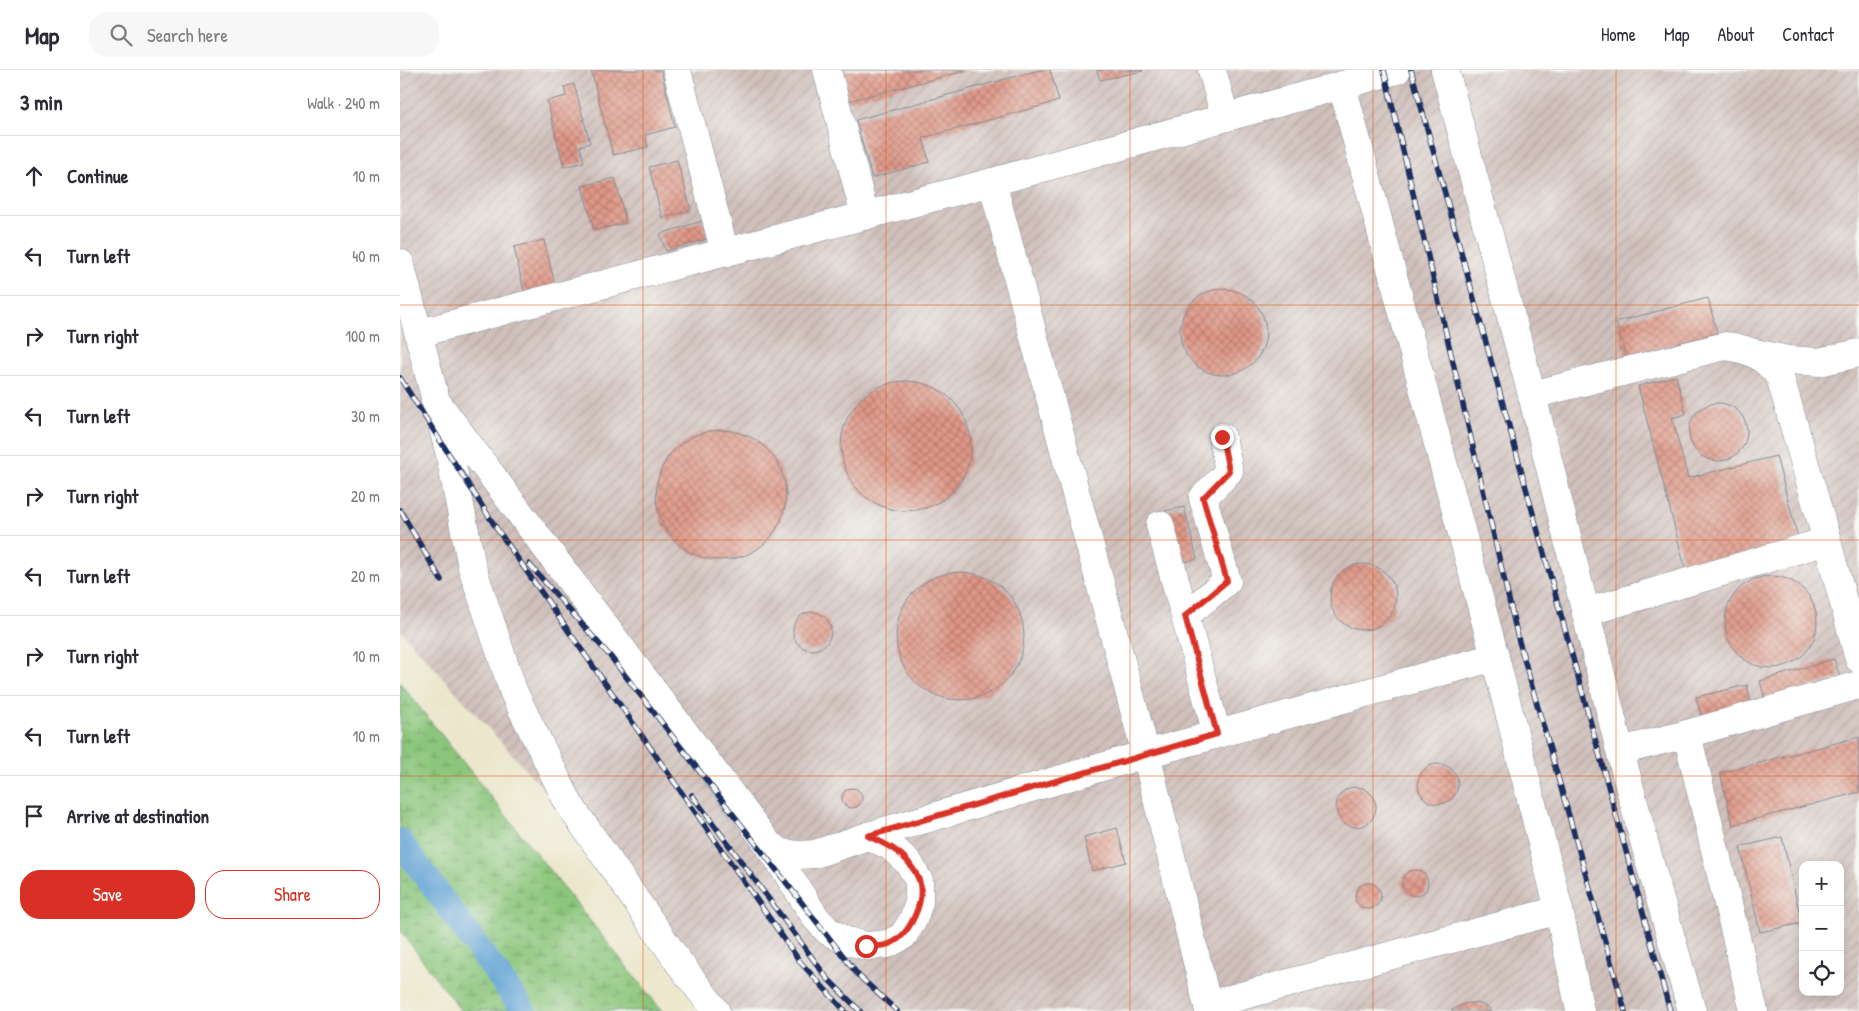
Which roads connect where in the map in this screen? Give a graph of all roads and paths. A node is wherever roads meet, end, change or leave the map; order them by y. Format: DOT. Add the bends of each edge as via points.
graph roads {
  1 [pos="677,70"];
  2 [pos="827,70"];
  3 [pos="1212,70"];
  4 [pos="1397,70"];
  5 [pos="1445,70"];
  6 [pos="1342,85"];
  7 [pos="1225,118"];
  8 [pos="992,182"];
  9 [pos="866,216"];
  10 [pos="725,253"];
  11 [pos="400,263"];
  12 [pos="419,333"];
  13 [pos="1755,353"];
  14 [pos="1859,354"];
  15 [pos="1532,395"];
  16 [pos="435,400"];
  17 [pos="1222,437"];
  18 [pos="1160,525"];
  19 [pos="1827,541"];
  20 [pos="1586,612"];
  21 [pos="1185,616"];
  22 [pos="1495,657"];
  23 [pos="1859,659"];
  24 [pos="1859,685"];
  25 [pos="1217,734"];
  26 [pos="1687,734"];
  27 [pos="1620,751"];
  28 [pos="1146,754"];
  29 [pos="868,836"];
  30 [pos="769,845"];
  31 [pos="1559,910"];
  32 [pos="1209,1008"];
  33 [pos="716,1011"];
  34 [pos="1580,1011"];
  35 [pos="1692,1011"];
  36 [pos="1754,1011"];
  1 -- 10 [label="lane"];
  2 -- 9 [label="lane"];
  3 -- 7 [label="lane"];
  4 -- 6 [label="lane"];
  5 -- 15 [label="lane"];
  6 -- 7 [label="lane"];
  6 -- 22 [label="lane"];
  7 -- 8 [label="lane"];
  8 -- 9 [label="lane"];
  8 -- 28 [label="lane"];
  9 -- 10 [label="lane"];
  10 -- 12 [label="lane"];
  11 -- 12 [label="lane"];
  12 -- 16 [label="lane"];
  13 -- 14 [label="lane" via="1819,362"];
  13 -- 15 [label="lane" via="1725,346"];
  13 -- 19 [label="lane" via="1780,377"];
  15 -- 20 [label="lane"];
  16 -- 30 [label="lane"];
  16 -- 33 [label="lane" via="450,455 472,567 514,693 570,804"];
  17 -- 21 [label="lane" via="1229,471 1203,498 1227,581"];
  18 -- 21 [label="lane"];
  19 -- 20 [label="lane"];
  19 -- 23 [label="lane"];
  20 -- 27 [label="lane"];
  21 -- 25 [label="lane"];
  22 -- 25 [label="lane"];
  22 -- 31 [label="lane"];
  24 -- 26 [label="lane"];
  25 -- 28 [label="lane"];
  26 -- 27 [label="lane"];
  26 -- 36 [label="lane"];
  27 -- 35 [label="lane"];
  28 -- 29 [label="lane"];
  28 -- 32 [label="lane"];
  29 -- 30 [label="lane" via="815,854 782,853"];
  29 -- 30 [label="lane" via="890,846 909,863 919,881 919,902 913,920 903,936 888,944 866,946 828,931 816,918"];
  31 -- 32 [label="lane"];
  31 -- 34 [label="lane"];
}
